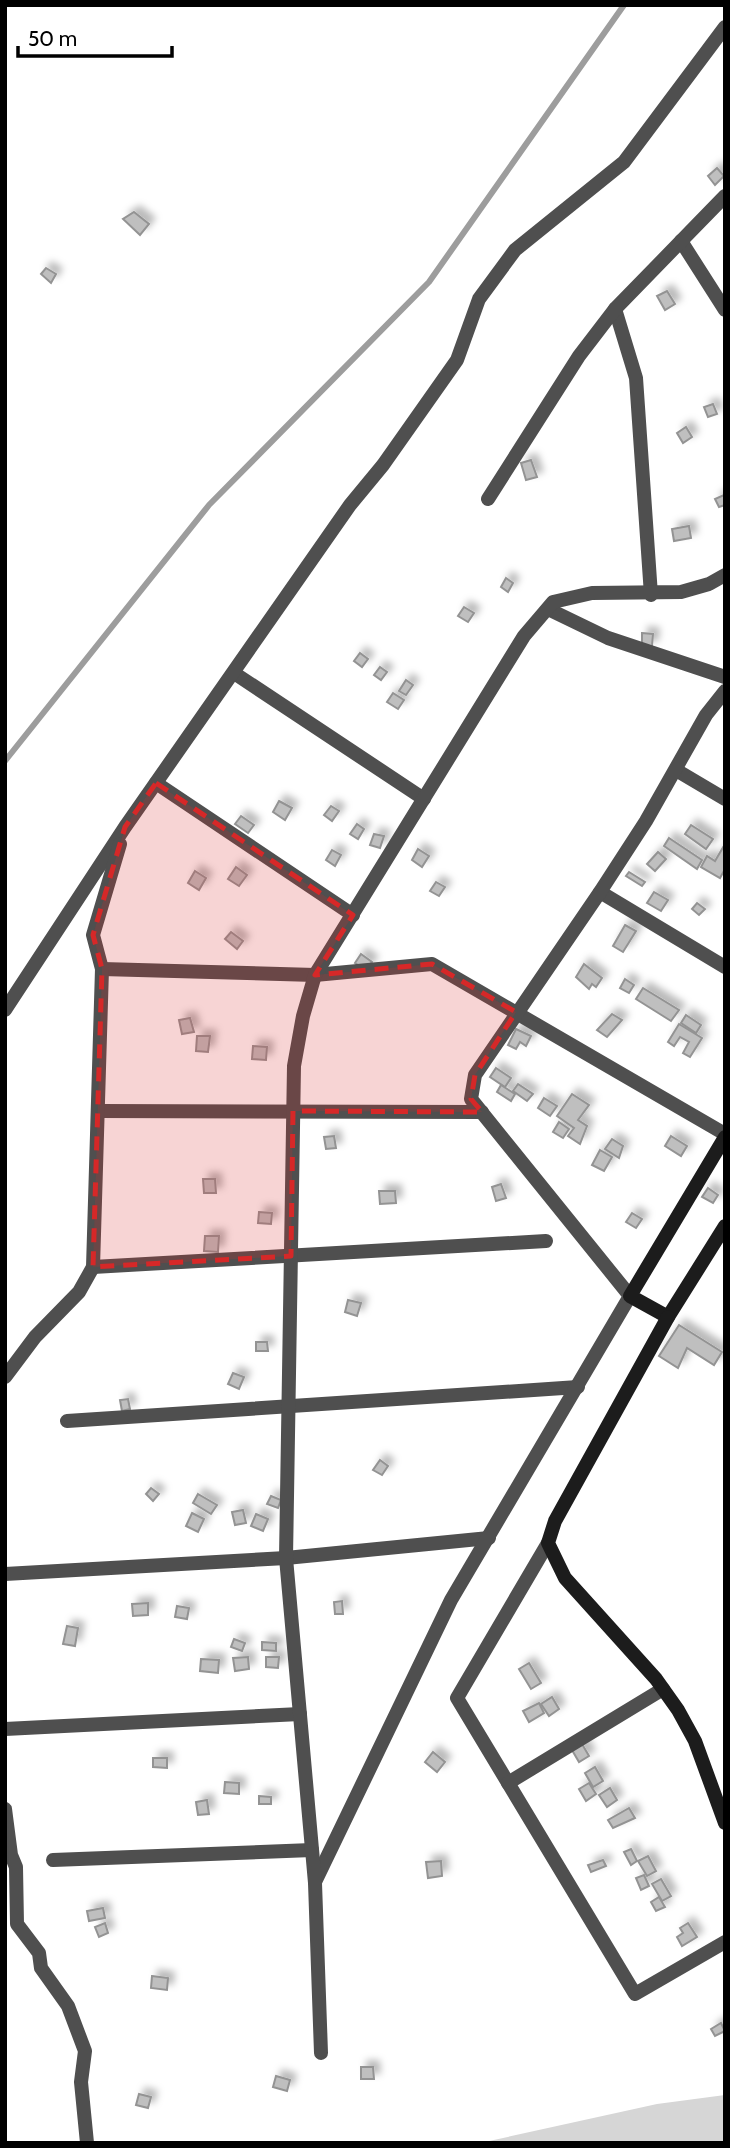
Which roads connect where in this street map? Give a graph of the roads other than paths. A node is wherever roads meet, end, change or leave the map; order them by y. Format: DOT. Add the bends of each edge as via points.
graph roads {
  1 [pos="725,27"];
  2 [pos="725,196"];
  3 [pos="681,241"];
  4 [pos="615,309"];
  5 [pos="725,310"];
  6 [pos="488,499"];
  7 [pos="725,575"];
  8 [pos="651,595"];
  9 [pos="548,609"];
  10 [pos="234,674"];
  11 [pos="725,677"];
  12 [pos="725,691"];
  13 [pos="676,770"];
  14 [pos="156,783"];
  15 [pos="425,799"];
  16 [pos="725,799"];
  17 [pos="125,827"];
  18 [pos="600,892"];
  19 [pos="353,915"];
  20 [pos="725,967"];
  21 [pos="102,969"];
  22 [pos="315,975"];
  23 [pos="5,1010"];
  24 [pos="516,1012"];
  25 [pos="99,1111"];
  26 [pos="293,1111"];
  27 [pos="482,1112"];
  28 [pos="725,1135"];
  29 [pos="725,1226"];
  30 [pos="547,1241"];
  31 [pos="291,1256"];
  32 [pos="93,1267"];
  33 [pos="630,1296"];
  34 [pos="668,1317"];
  35 [pos="5,1377"];
  36 [pos="578,1387"];
  37 [pos="289,1407"];
  38 [pos="67,1422"];
  39 [pos="489,1538"];
  40 [pos="548,1543"];
  41 [pos="286,1558"];
  42 [pos="5,1574"];
  43 [pos="663,1689"];
  44 [pos="300,1714"];
  45 [pos="5,1729"];
  46 [pos="508,1783"];
  47 [pos="5,1809"];
  48 [pos="725,1823"];
  49 [pos="312,1850"];
  50 [pos="53,1860"];
  51 [pos="314,1884"];
  52 [pos="725,1942"];
  53 [pos="321,2053"];
  54 [pos="87,2143"];
  1 -- 10 [label="street" via="624,162 515,250 479,299 457,360"];
  2 -- 3 [label="street"];
  3 -- 4 [label="street"];
  3 -- 5 [label="street"];
  4 -- 6 [label="street" via="579,356"];
  4 -- 8 [label="street" via="636,378"];
  7 -- 8 [label="street" via="681,592"];
  8 -- 9 [label="street" via="592,593 553,602"];
  9 -- 11 [label="street" via="608,638"];
  9 -- 15 [label="street" via="524,636"];
  10 -- 14 [label="street"];
  10 -- 15 [label="street"];
  12 -- 13 [label="street"];
  13 -- 16 [label="street"];
  13 -- 18 [label="street"];
  14 -- 17 [label="street"];
  14 -- 19 [label="street"];
  15 -- 19 [label="street"];
  17 -- 21 [label="street" via="93,935"];
  17 -- 23 [label="street"];
  18 -- 20 [label="street"];
  18 -- 24 [label="street"];
  19 -- 22 [label="street"];
  21 -- 22 [label="street"];
  21 -- 25 [label="street"];
  22 -- 24 [label="street" via="432,964"];
  22 -- 26 [label="street" via="294,1066"];
  24 -- 27 [label="street" via="475,1075 471,1099"];
  24 -- 28 [label="street"];
  25 -- 26 [label="street"];
  25 -- 32 [label="street"];
  26 -- 27 [label="street"];
  26 -- 31 [label="street"];
  27 -- 33 [label="street"];
  28 -- 33 [label="street"];
  29 -- 34 [label="street"];
  30 -- 31 [label="street"];
  31 -- 32 [label="street"];
  31 -- 37 [label="street"];
  32 -- 35 [label="street" via="79,1292 35,1337"];
  33 -- 34 [label="street"];
  33 -- 36 [label="street"];
  34 -- 40 [label="street" via="555,1521"];
  36 -- 37 [label="street"];
  36 -- 39 [label="street"];
  37 -- 38 [label="street"];
  37 -- 41 [label="street"];
  39 -- 41 [label="street"];
  39 -- 51 [label="street" via="451,1600"];
  40 -- 43 [label="street" via="565,1578"];
  40 -- 46 [label="street" via="457,1698"];
  41 -- 42 [label="street"];
  41 -- 44 [label="street"];
  43 -- 46 [label="street"];
  43 -- 48 [label="street" via="695,1741"];
  44 -- 45 [label="street"];
  44 -- 49 [label="street"];
  46 -- 52 [label="street" via="635,1994"];
  47 -- 54 [label="street" via="16,1867 17,1924 68,2006 85,2051 80,2082"];
  49 -- 50 [label="street"];
  49 -- 51 [label="street"];
  51 -- 53 [label="street"];
}
